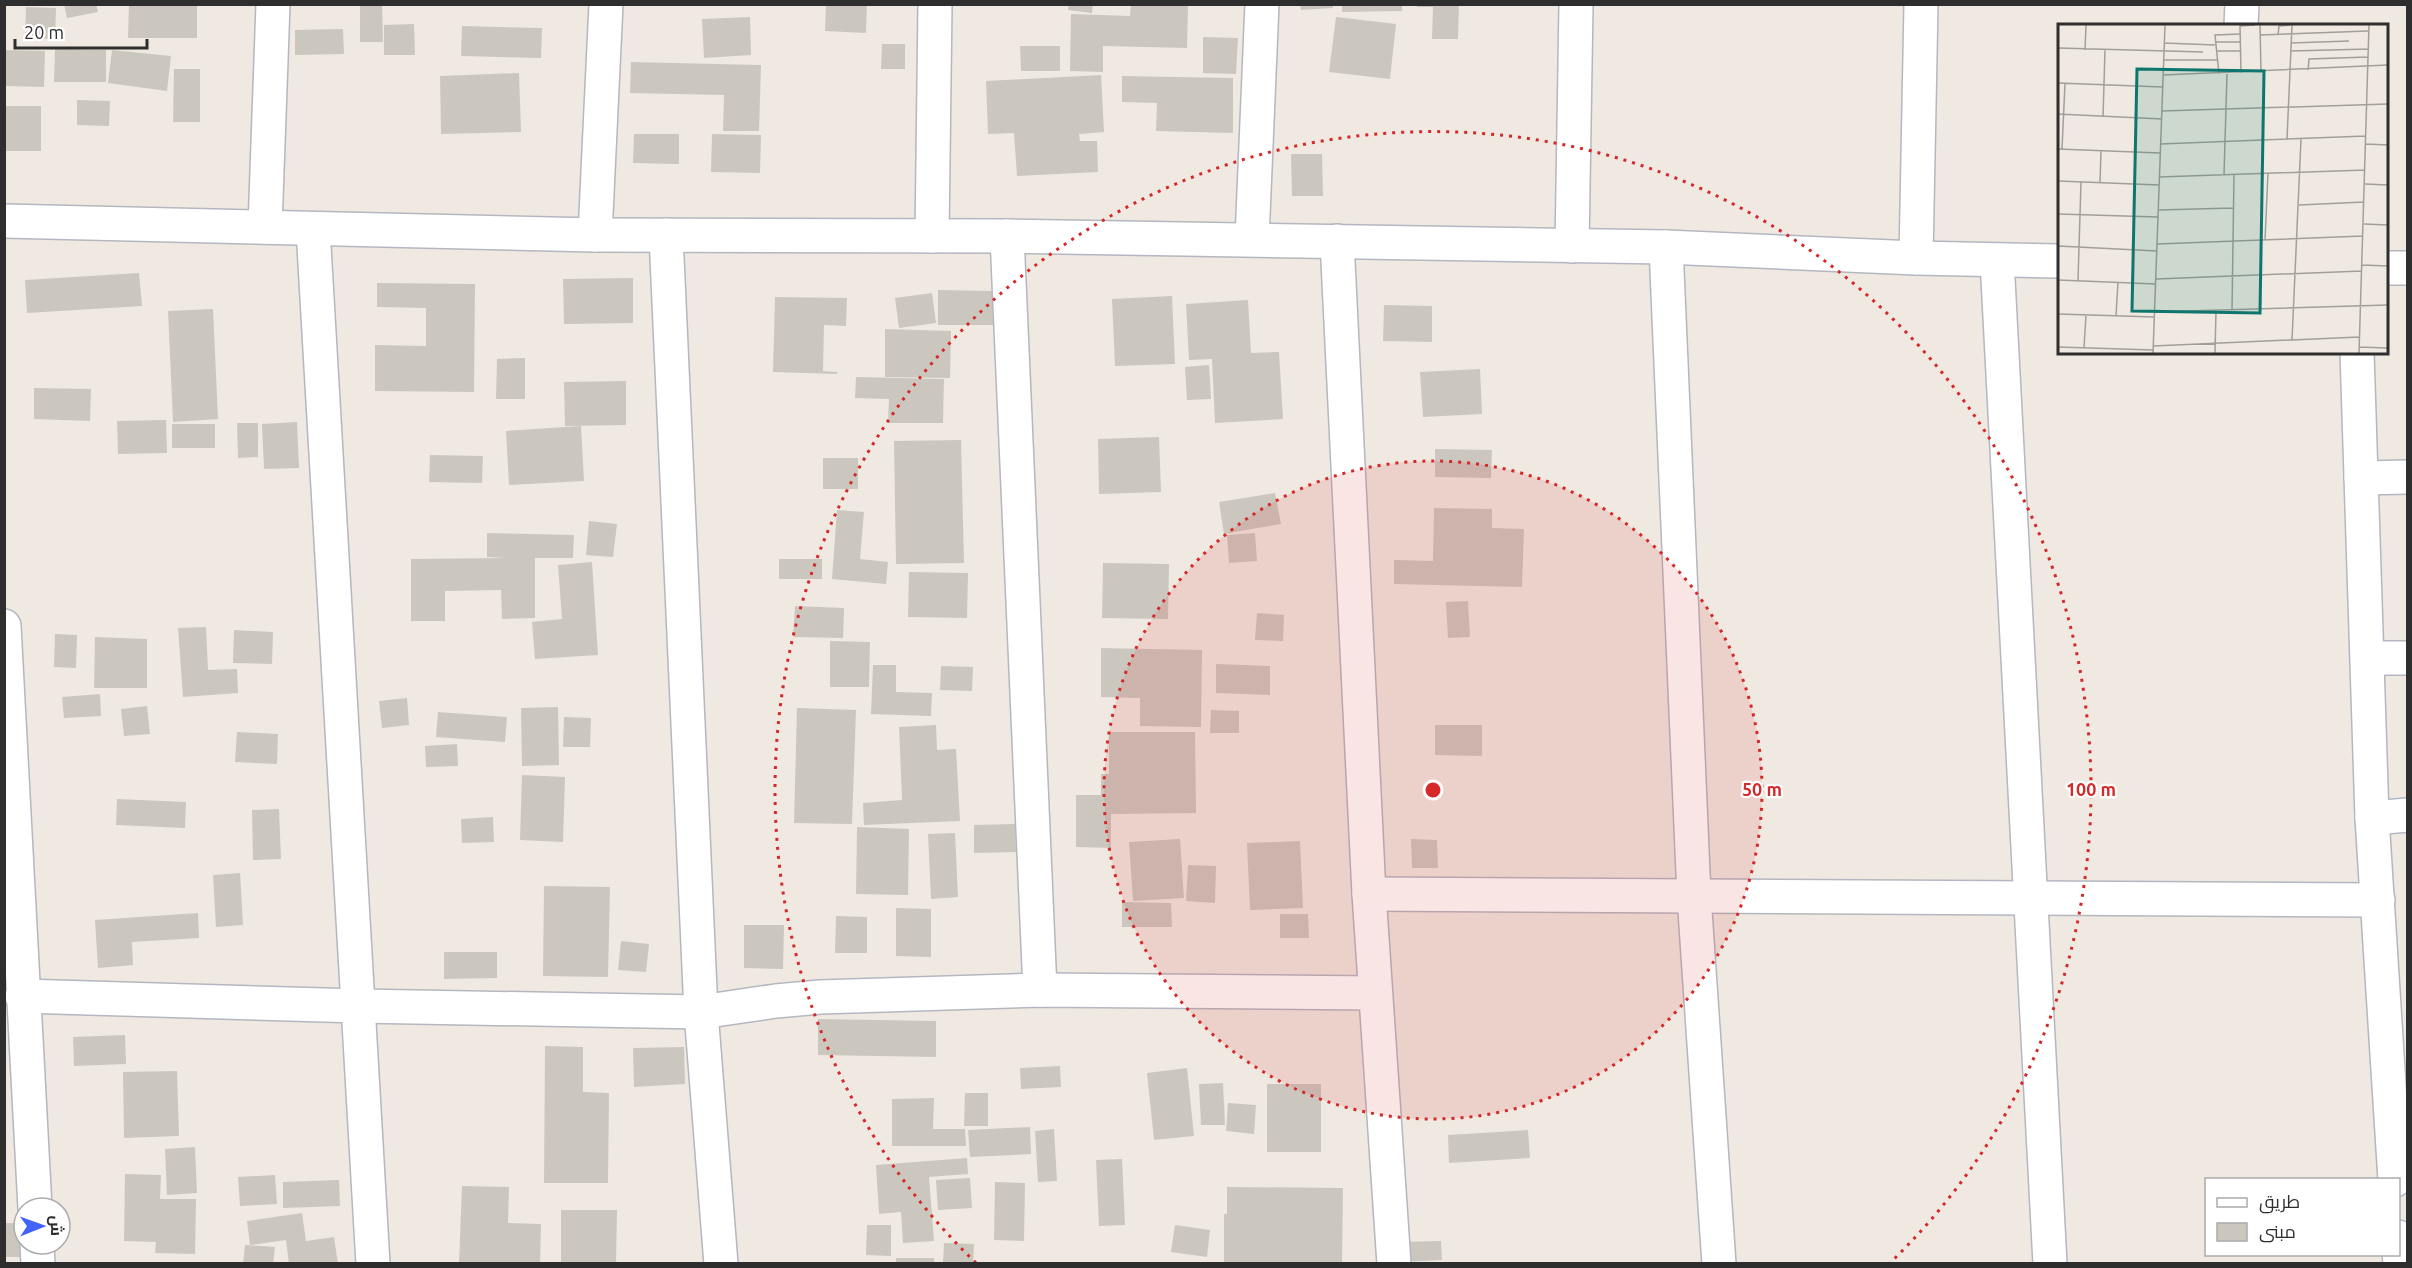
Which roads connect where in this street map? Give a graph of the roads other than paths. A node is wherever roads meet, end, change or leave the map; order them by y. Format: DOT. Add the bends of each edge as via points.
graph roads {
  1 [pos="273,4"];
  2 [pos="606,4"];
  3 [pos="935,4"];
  4 [pos="1262,4"];
  5 [pos="1576,4"];
  6 [pos="1922,4"];
  7 [pos="2242,4"];
  8 [pos="2241,24"];
  9 [pos="4,221"];
  10 [pos="265,227"];
  11 [pos="314,229"];
  12 [pos="595,235"];
  13 [pos="666,235"];
  14 [pos="932,236"];
  15 [pos="1007,236"];
  16 [pos="1252,239"];
  17 [pos="1337,241"];
  18 [pos="1572,246"];
  19 [pos="1666,247"];
  20 [pos="1916,258"];
  21 [pos="1997,260"];
  22 [pos="2058,261"];
  23 [pos="2388,268"];
  24 [pos="2408,268"];
  25 [pos="2357,354"];
  26 [pos="2408,477"];
  27 [pos="2361,478"];
  28 [pos="4,626"];
  29 [pos="2368,658"];
  30 [pos="2408,658"];
  31 [pos="2408,815"];
  32 [pos="2372,819"];
  33 [pos="9,837"];
  34 [pos="1369,894"];
  35 [pos="1694,896"];
  36 [pos="2032,897"];
  37 [pos="2378,900"];
  38 [pos="1040,990"];
  39 [pos="1375,993"];
  40 [pos="22,996"];
  41 [pos="359,1006"];
  42 [pos="701,1012"];
  43 [pos="2397,1041"];
  44 [pos="2395,1178"];
  45 [pos="34,1196"];
  46 [pos="374,1263"];
  47 [pos="721,1263"];
  48 [pos="1394,1263"];
  49 [pos="1719,1263"];
  50 [pos="2050,1263"];
  1 -- 10 [label="street"];
  2 -- 12 [label="street"];
  3 -- 14 [label="street"];
  4 -- 16 [label="street"];
  5 -- 18 [label="street"];
  6 -- 20 [label="street"];
  7 -- 8 [label="street"];
  9 -- 10 [label="street"];
  10 -- 11 [label="street"];
  11 -- 12 [label="street"];
  11 -- 41 [label="street"];
  12 -- 13 [label="street"];
  13 -- 14 [label="street"];
  13 -- 42 [label="street"];
  14 -- 15 [label="street"];
  15 -- 16 [label="street"];
  15 -- 38 [label="street"];
  16 -- 17 [label="street"];
  17 -- 18 [label="street"];
  17 -- 34 [label="street"];
  18 -- 19 [label="street"];
  19 -- 20 [label="street"];
  19 -- 35 [label="street"];
  20 -- 21 [label="street"];
  21 -- 22 [label="street"];
  21 -- 36 [label="street"];
  23 -- 24 [label="street"];
  25 -- 27 [label="street"];
  26 -- 27 [label="street"];
  27 -- 29 [label="street"];
  28 -- 33 [label="street"];
  29 -- 30 [label="street"];
  29 -- 32 [label="street"];
  31 -- 32 [label="street"];
  32 -- 37 [label="street"];
  33 -- 40 [label="street"];
  34 -- 35 [label="street"];
  34 -- 39 [label="street"];
  35 -- 36 [label="street"];
  35 -- 49 [label="street"];
  36 -- 37 [label="street"];
  36 -- 50 [label="street"];
  37 -- 43 [label="street"];
  38 -- 39 [label="street"];
  38 -- 42 [label="street" via="820,997"];
  39 -- 48 [label="street"];
  40 -- 41 [label="street"];
  40 -- 45 [label="street"];
  41 -- 42 [label="street"];
  41 -- 46 [label="street"];
  42 -- 47 [label="street"];
  43 -- 44 [label="street"];
}
